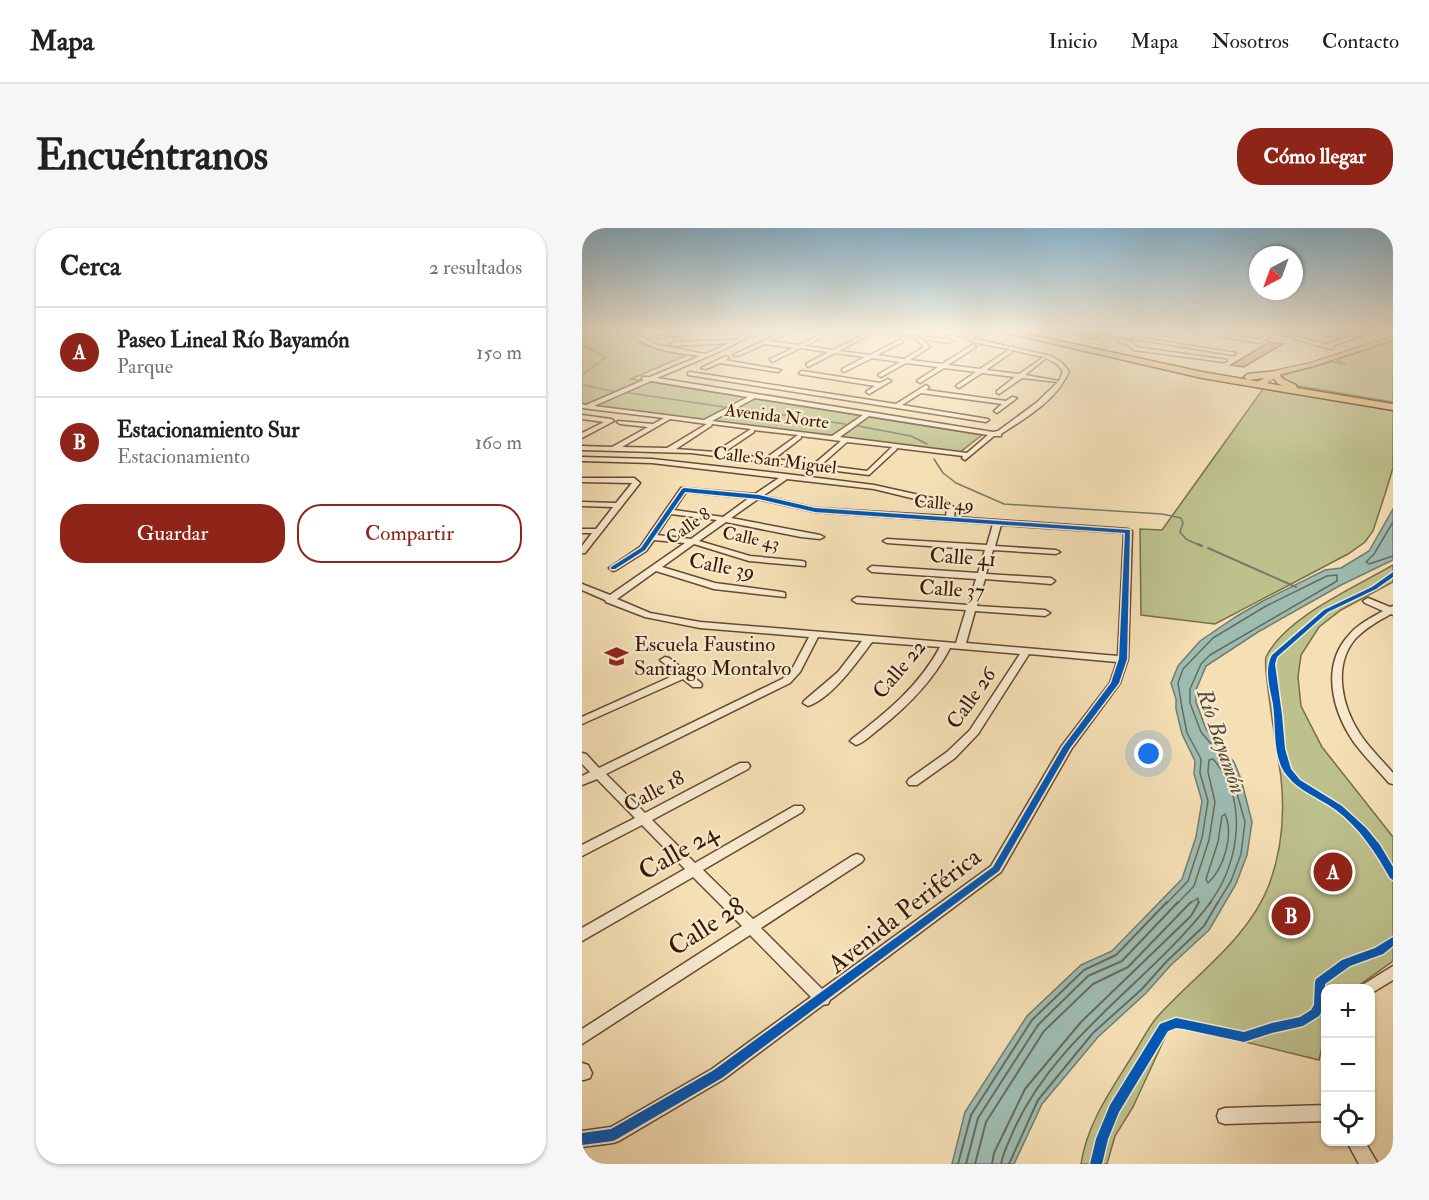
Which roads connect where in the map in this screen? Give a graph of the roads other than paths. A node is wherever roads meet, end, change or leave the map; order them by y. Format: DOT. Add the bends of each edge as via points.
graph roads {
  1 [pos="1276,374"];
  2 [pos="656,375"];
  3 [pos="689,375"];
  4 [pos="694,375"];
  5 [pos="930,375"];
  6 [pos="976,375"];
  7 [pos="1010,375"];
  8 [pos="1065,375"];
  9 [pos="1211,375"];
  10 [pos="1272,375"];
  11 [pos="1275,375"];
  12 [pos="803,376"];
  13 [pos="1020,376"];
  14 [pos="1222,377"];
  15 [pos="646,379"];
  16 [pos="680,379"];
  17 [pos="760,379"];
  18 [pos="888,381"];
  19 [pos="920,381"];
  20 [pos="1056,381"];
  21 [pos="750,384"];
  22 [pos="790,384"];
  23 [pos="1260,384"];
  24 [pos="880,385"];
  25 [pos="929,385"];
  26 [pos="769,386"];
  27 [pos="959,386"];
  28 [pos="781,388"];
  29 [pos="1300,389"];
  30 [pos="921,391"];
  31 [pos="999,392"];
  32 [pos="1244,392"];
  33 [pos="753,396"];
  34 [pos="1014,398"];
  35 [pos="855,400"];
  36 [pos="1007,403"];
  37 [pos="1389,405"];
  38 [pos="897,406"];
  39 [pos="583,407"];
  40 [pos="868,414"];
  41 [pos="582,417"];
  42 [pos="667,419"];
  43 [pos="986,420"];
  44 [pos="620,422"];
  45 [pos="706,424"];
  46 [pos="978,426"];
  47 [pos="654,427"];
  48 [pos="752,431"];
  49 [pos="997,434"];
  50 [pos="582,436"];
  51 [pos="799,437"];
  52 [pos="832,439"];
  53 [pos="844,442"];
  54 [pos="582,448"];
  55 [pos="615,448"];
  56 [pos="894,449"];
  57 [pos="669,450"];
  58 [pos="717,454"];
  59 [pos="582,459"];
  60 [pos="768,460"];
  61 [pos="816,466"];
  62 [pos="786,476"];
  63 [pos="582,480"];
  64 [pos="759,497"];
  65 [pos="582,504"];
  66 [pos="619,505"];
  67 [pos="669,512"];
  68 [pos="728,518"];
  69 [pos="950,518"];
  70 [pos="998,521"];
  71 [pos="582,531"];
  72 [pos="598,531"];
  73 [pos="1128,531"];
  74 [pos="651,537"];
  75 [pos="820,537"];
  76 [pos="887,541"];
  77 [pos="694,542"];
  78 [pos="990,548"];
  79 [pos="582,551"];
  80 [pos="1056,552"];
  81 [pos="802,564"];
  82 [pos="613,568"];
  83 [pos="656,568"];
  84 [pos="872,569"];
  85 [pos="981,576"];
  86 [pos="1051,581"];
  87 [pos="582,587"];
  88 [pos="783,594"];
  89 [pos="609,600"];
  90 [pos="857,600"];
  91 [pos="1368,601"];
  92 [pos="972,608"];
  93 [pos="1392,611"];
  94 [pos="1045,614"];
  95 [pos="814,636"];
  96 [pos="868,640"];
  97 [pos="946,646"];
  98 [pos="960,647"];
  99 [pos="1026,652"];
  100 [pos="1123,659"];
  101 [pos="665,660"];
  102 [pos="684,675"];
  103 [pos="697,685"];
  104 [pos="808,703"];
  105 [pos="582,721"];
  106 [pos="856,741"];
  107 [pos="582,758"];
  108 [pos="744,766"];
  109 [pos="598,773"];
  110 [pos="1393,780"];
  111 [pos="582,781"];
  112 [pos="913,782"];
  113 [pos="798,809"];
  114 [pos="643,819"];
  115 [pos="582,851"];
  116 [pos="857,859"];
  117 [pos="694,870"];
  118 [pos="751,927"];
  119 [pos="582,935"];
  120 [pos="1393,972"];
  121 [pos="1375,984"];
  122 [pos="823,999"];
  123 [pos="582,1037"];
  124 [pos="1321,1113"];
  125 [pos="1225,1116"];
  126 [pos="582,1139"];
  127 [pos="1358,1146"];
  128 [pos="1369,1164"];
  1 -- 29 [label="highway" via="1280,381"];
  2 -- 15 [label="street"];
  3 -- 16 [label="street"];
  4 -- 21 [label="street"];
  5 -- 19 [label="street"];
  6 -- 27 [label="street"];
  7 -- 13 [label="street"];
  8 -- 49 [label="street" via="1061,384"];
  9 -- 14 [label="highway"];
  10 -- 14 [label="highway"];
  11 -- 23 [label="main road"];
  12 -- 24 [label="street"];
  13 -- 20 [label="street"];
  13 -- 31 [label="street"];
  14 -- 23 [label="highway"];
  14 -- 32 [label="highway"];
  15 -- 33 [label="street"];
  15 -- 39 [label="street"];
  17 -- 21 [label="street"];
  18 -- 24 [label="street"];
  21 -- 26 [label="street"];
  22 -- 28 [label="street"];
  23 -- 29 [label="highway"];
  23 -- 37 [label="highway"];
  24 -- 35 [label="street"];
  25 -- 30 [label="street"];
  26 -- 28 [label="street"];
  26 -- 33 [label="street"];
  28 -- 35 [label="street"];
  29 -- 37 [label="highway"];
  30 -- 36 [label="street"];
  30 -- 38 [label="street"];
  33 -- 40 [label="street"];
  33 -- 45 [label="street"];
  34 -- 36 [label="street"];
  35 -- 38 [label="street"];
  36 -- 43 [label="street"];
  38 -- 43 [label="street"];
  39 -- 45 [label="street, Avenida Norte"];
  40 -- 49 [label="street"];
  40 -- 52 [label="street"];
  41 -- 50 [label="street" via="611,421"];
  42 -- 47 [label="street"];
  43 -- 46 [label="street"];
  44 -- 47 [label="street"];
  45 -- 52 [label="street, Avenida Norte"];
  45 -- 57 [label="street"];
  47 -- 55 [label="street"];
  48 -- 58 [label="street"];
  49 -- 52 [label="street, Avenida Norte" via="967,459"];
  51 -- 60 [label="street"];
  53 -- 61 [label="street"];
  54 -- 55 [label="street"];
  55 -- 57 [label="street"];
  56 -- 61 [label="street" via="869,472"];
  57 -- 58 [label="street"];
  58 -- 60 [label="street"];
  59 -- 62 [label="street, Calle San Miguel" via="652,461"];
  60 -- 61 [label="street"];
  62 -- 64 [label="street, Calle 8"];
  62 -- 69 [label="street, Calle San Miguel" via="874,487 943,503 951,508"];
  63 -- 66 [label="street" via="634,480 636,483"];
  64 -- 67 [label="street, Calle 49" via="684,490"];
  64 -- 68 [label="street, Calle 8"];
  64 -- 69 [label="street, Calle 49" via="815,510"];
  65 -- 66 [label="street"];
  66 -- 72 [label="street"];
  67 -- 68 [label="street"];
  67 -- 74 [label="street"];
  68 -- 75 [label="street" via="776,532"];
  68 -- 77 [label="street, Calle 8"];
  69 -- 70 [label="street, Calle 49"];
  70 -- 73 [label="street, Calle 49"];
  70 -- 78 [label="street"];
  71 -- 72 [label="street"];
  72 -- 79 [label="street"];
  73 -- 100 [label="street, Avenida Periférica"];
  74 -- 77 [label="street, Calle 43"];
  74 -- 82 [label="street" via="643,549"];
  76 -- 78 [label="street"];
  77 -- 81 [label="street, Calle 43" via="749,558"];
  77 -- 83 [label="street, Calle 8"];
  78 -- 80 [label="street"];
  78 -- 85 [label="street"];
  83 -- 88 [label="street, Calle 39" via="714,586"];
  83 -- 89 [label="street, Calle 8"];
  84 -- 85 [label="street, Calle 41"];
  85 -- 86 [label="street, Calle 41"];
  85 -- 92 [label="street"];
  87 -- 89 [label="street"];
  89 -- 95 [label="street" via="648,615 700,625"];
  90 -- 92 [label="street, Calle 37"];
  91 -- 93 [label="street"];
  92 -- 94 [label="street, Calle 37"];
  92 -- 98 [label="street"];
  93 -- 110 [label="street" via="1364,626 1348,643 1338,665 1337,689 1356,737"];
  95 -- 96 [label="street"];
  95 -- 109 [label="street" via="786,681"];
  96 -- 97 [label="street"];
  96 -- 104 [label="street" via="849,668"];
  97 -- 98 [label="street"];
  97 -- 106 [label="street, Calle 22" via="939,661 902,707"];
  98 -- 99 [label="street"];
  99 -- 100 [label="street"];
  99 -- 112 [label="street, Calle 26" via="974,732 951,755"];
  100 -- 122 [label="street, Avenida Periférica" via="1115,682 1067,747 996,869"];
  101 -- 102 [label="street"];
  102 -- 103 [label="street"];
  102 -- 105 [label="street"];
  107 -- 109 [label="street"];
  108 -- 114 [label="street, Calle 18"];
  109 -- 111 [label="street"];
  109 -- 114 [label="street"];
  113 -- 117 [label="street, Calle 24"];
  114 -- 115 [label="street, Calle 18"];
  114 -- 117 [label="street"];
  116 -- 118 [label="street, Calle 28"];
  117 -- 118 [label="street"];
  117 -- 119 [label="street, Calle 24"];
  118 -- 122 [label="street"];
  118 -- 123 [label="street, Calle 28"];
  120 -- 121 [label="street"];
  122 -- 126 [label="street, Avenida Periférica" via="718,1074 613,1135"];
  124 -- 125 [label="street"];
  127 -- 128 [label="street"];
}
